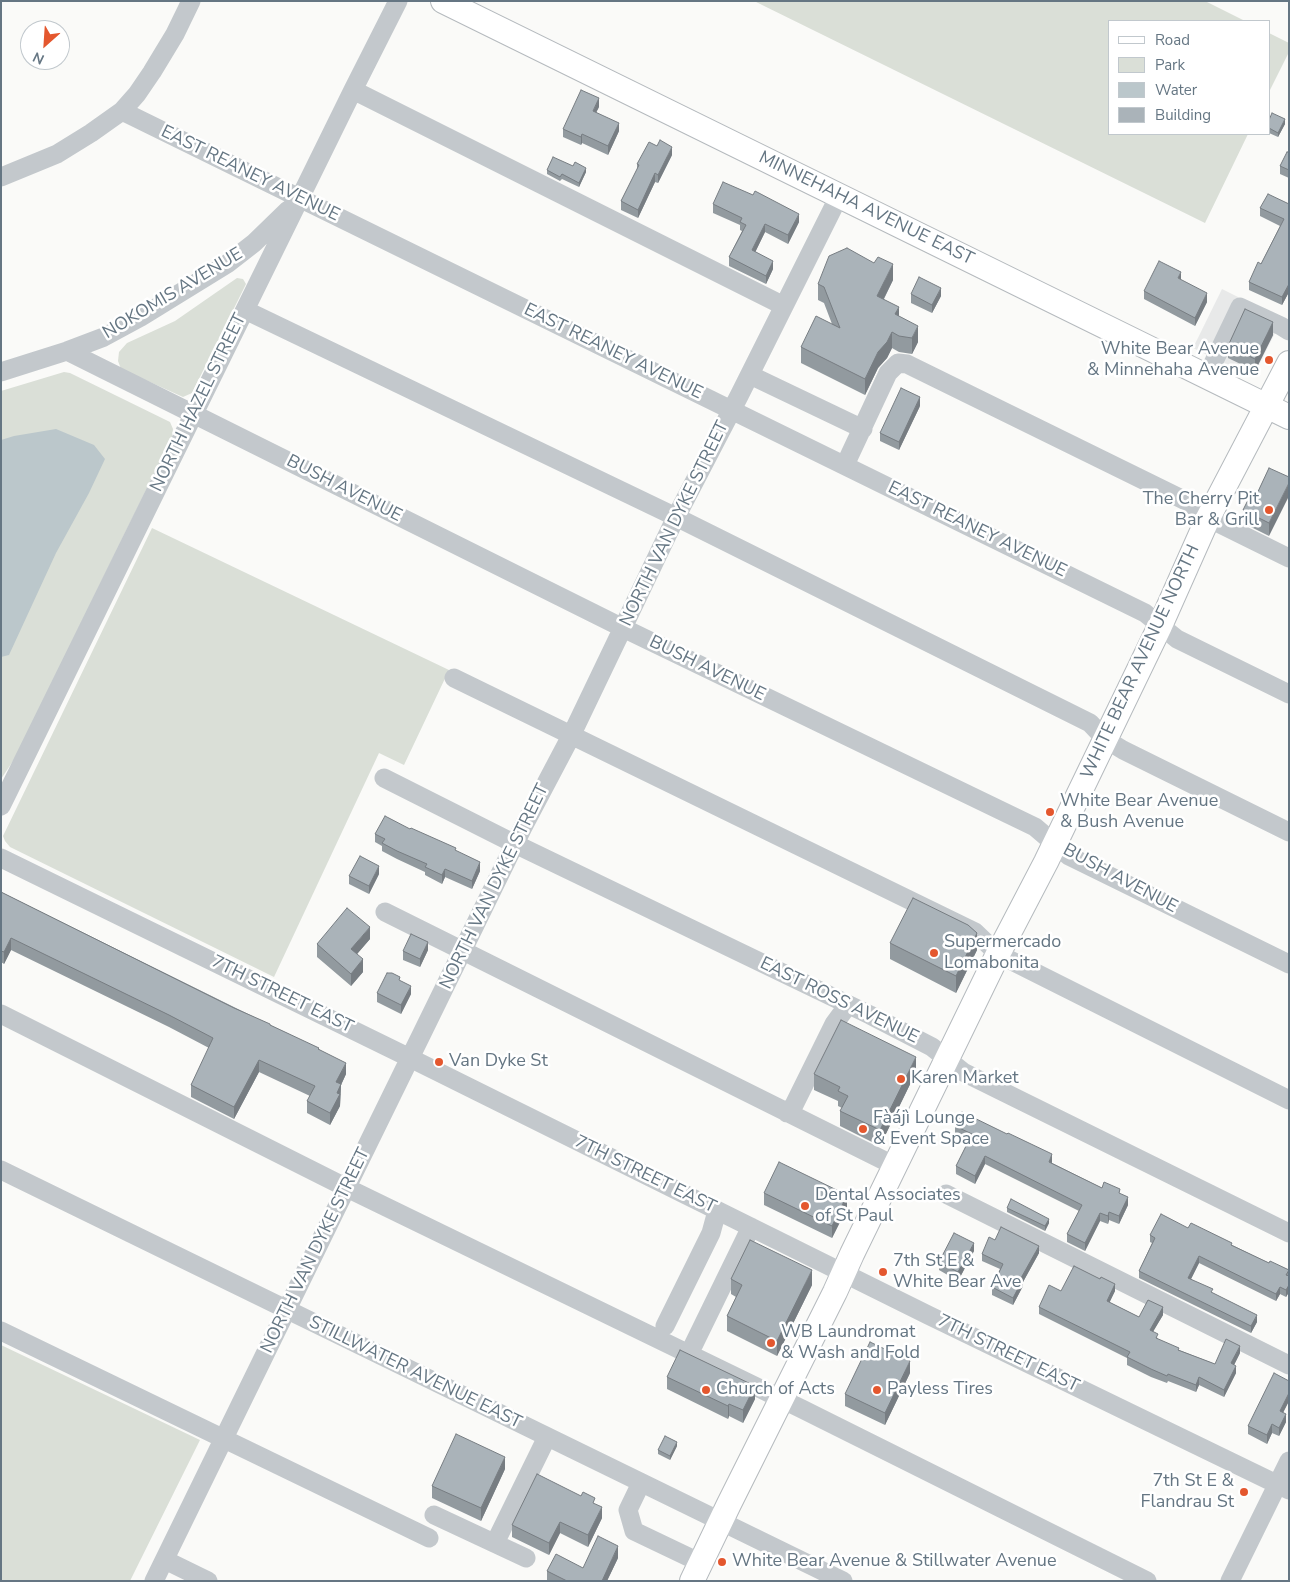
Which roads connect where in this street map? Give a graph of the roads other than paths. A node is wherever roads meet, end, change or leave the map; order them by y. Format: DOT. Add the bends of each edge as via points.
graph roads {
  1 [pos="191,1"];
  2 [pos="398,1"];
  3 [pos="443,1"];
  4 [pos="353,90"];
  5 [pos="122,111"];
  6 [pos="1,177"];
  7 [pos="839,196"];
  8 [pos="300,199"];
  9 [pos="784,306"];
  10 [pos="245,310"];
  11 [pos="1289,331"];
  12 [pos="67,351"];
  13 [pos="1289,363"];
  14 [pos="1,372"];
  15 [pos="750,375"];
  16 [pos="1207,376"];
  17 [pos="1267,406"];
  18 [pos="732,410"];
  19 [pos="194,414"];
  20 [pos="1289,417"];
  21 [pos="863,429"];
  22 [pos="845,466"];
  23 [pos="676,517"];
  24 [pos="1208,518"];
  25 [pos="1289,558"];
  26 [pos="1160,626"];
  27 [pos="623,628"];
  28 [pos="454,678"];
  29 [pos="1289,694"];
  30 [pos="571,736"];
  31 [pos="1105,739"];
  32 [pos="384,778"];
  33 [pos="1,806"];
  34 [pos="1289,832"];
  35 [pos="515,844"];
  36 [pos="1055,844"];
  37 [pos="1,858"];
  38 [pos="385,912"];
  39 [pos="463,951"];
  40 [pos="998,954"];
  41 [pos="1289,964"];
  42 [pos="848,1005"];
  43 [pos="1,1014"];
  44 [pos="410,1058"];
  45 [pos="948,1060"];
  46 [pos="1289,1100"];
  47 [pos="787,1113"];
  48 [pos="895,1166"];
  49 [pos="1,1170"];
  50 [pos="347,1188"];
  51 [pos="946,1194"];
  52 [pos="718,1210"];
  53 [pos="751,1228"];
  54 [pos="1289,1232"];
  55 [pos="844,1274"];
  56 [pos="287,1310"];
  57 [pos="665,1326"];
  58 [pos="1,1331"];
  59 [pos="689,1354"];
  60 [pos="1289,1365"];
  61 [pos="782,1399"];
  62 [pos="224,1438"];
  63 [pos="547,1438"];
  64 [pos="1289,1461"];
  65 [pos="641,1483"];
  66 [pos="1283,1487"];
  67 [pos="434,1514"];
  68 [pos="720,1522"];
  69 [pos="429,1538"];
  70 [pos="495,1544"];
  71 [pos="526,1558"];
  72 [pos="165,1560"];
  73 [pos="696,1572"];
  74 [pos="154,1581"];
  75 [pos="208,1581"];
  76 [pos="843,1581"];
  77 [pos="1147,1581"];
  78 [pos="1230,1581"];
  1 -- 5 [label="street" via="152,72"];
  2 -- 4 [label="street, NORTH HAZEL STREET"];
  3 -- 7 [label="main road, MINNEHAHA AVENUE EAST"];
  4 -- 8 [label="street, NORTH HAZEL STREET"];
  4 -- 9 [label="street"];
  5 -- 6 [label="street" via="57,154"];
  5 -- 8 [label="street, EAST REANEY AVENUE"];
  7 -- 9 [label="street, NORTH VAN DYKE STREET"];
  7 -- 16 [label="main road, MINNEHAHA AVENUE EAST"];
  8 -- 10 [label="street, NORTH HAZEL STREET"];
  8 -- 12 [label="street, NOKOMIS AVENUE" via="254,244 227,264 141,317 104,337"];
  8 -- 18 [label="street, EAST REANEY AVENUE"];
  9 -- 15 [label="street, NORTH VAN DYKE STREET"];
  10 -- 19 [label="street, NORTH HAZEL STREET"];
  10 -- 23 [label="street"];
  11 -- 16 [label="street" via="1240,307"];
  12 -- 14 [label="street, NOKOMIS AVENUE"];
  12 -- 19 [label="street, BUSH AVENUE"];
  13 -- 17 [label="main road, WHITE BEAR AVENUE NORTH"];
  15 -- 18 [label="street, NORTH VAN DYKE STREET"];
  15 -- 21 [label="street"];
  16 -- 17 [label="main road, MINNEHAHA AVENUE EAST"];
  17 -- 20 [label="main road, MINNEHAHA AVENUE EAST"];
  17 -- 24 [label="main road, WHITE BEAR AVENUE NORTH"];
  18 -- 22 [label="street, EAST REANEY AVENUE"];
  18 -- 23 [label="street, NORTH VAN DYKE STREET"];
  19 -- 27 [label="street, BUSH AVENUE"];
  19 -- 33 [label="street, NORTH HAZEL STREET"];
  21 -- 22 [label="street"];
  21 -- 24 [label="street" via="888,373 898,363 907,364 1190,503"];
  22 -- 26 [label="street, EAST REANEY AVENUE" via="1144,612"];
  23 -- 27 [label="street, NORTH VAN DYKE STREET"];
  23 -- 31 [label="street" via="1090,723"];
  24 -- 25 [label="street"];
  24 -- 26 [label="main road, WHITE BEAR AVENUE NORTH"];
  26 -- 29 [label="street, EAST REANEY AVENUE" via="1177,639"];
  26 -- 31 [label="main road, WHITE BEAR AVENUE NORTH"];
  27 -- 30 [label="street, NORTH VAN DYKE STREET"];
  27 -- 36 [label="street, BUSH AVENUE" via="1035,828"];
  28 -- 30 [label="street"];
  30 -- 35 [label="street, NORTH VAN DYKE STREET"];
  30 -- 40 [label="street" via="975,932"];
  31 -- 34 [label="street"];
  31 -- 36 [label="main road, WHITE BEAR AVENUE NORTH"];
  32 -- 35 [label="street, EAST ROSS AVENUE"];
  35 -- 39 [label="street, NORTH VAN DYKE STREET"];
  35 -- 42 [label="street, EAST ROSS AVENUE"];
  36 -- 40 [label="main road, WHITE BEAR AVENUE NORTH"];
  36 -- 41 [label="street, BUSH AVENUE" via="1069,856"];
  37 -- 44 [label="street, 7TH STREET EAST"];
  38 -- 39 [label="street"];
  39 -- 44 [label="street, NORTH VAN DYKE STREET"];
  39 -- 47 [label="street"];
  40 -- 45 [label="main road, WHITE BEAR AVENUE NORTH"];
  40 -- 46 [label="street"];
  42 -- 45 [label="street, EAST ROSS AVENUE" via="932,1047"];
  42 -- 47 [label="street" via="834,1024"];
  43 -- 50 [label="street"];
  44 -- 50 [label="street, NORTH VAN DYKE STREET"];
  44 -- 52 [label="street, 7TH STREET EAST"];
  45 -- 48 [label="main road, WHITE BEAR AVENUE NORTH"];
  45 -- 54 [label="street, EAST ROSS AVENUE" via="963,1072"];
  47 -- 48 [label="street"];
  48 -- 55 [label="main road, WHITE BEAR AVENUE NORTH"];
  49 -- 56 [label="street, STILLWATER AVENUE EAST"];
  50 -- 56 [label="street, NORTH VAN DYKE STREET"];
  50 -- 59 [label="street"];
  51 -- 60 [label="street"];
  52 -- 53 [label="street, 7TH STREET EAST"];
  52 -- 57 [label="street" via="711,1233"];
  53 -- 55 [label="street, 7TH STREET EAST"];
  53 -- 59 [label="street"];
  55 -- 61 [label="main road, WHITE BEAR AVENUE NORTH"];
  55 -- 66 [label="street, 7TH STREET EAST"];
  56 -- 62 [label="street, NORTH VAN DYKE STREET"];
  56 -- 63 [label="street, STILLWATER AVENUE EAST"];
  58 -- 62 [label="street"];
  59 -- 61 [label="street"];
  61 -- 68 [label="main road, WHITE BEAR AVENUE NORTH"];
  61 -- 77 [label="street"];
  62 -- 69 [label="street"];
  62 -- 72 [label="street, NORTH VAN DYKE STREET"];
  63 -- 65 [label="street, STILLWATER AVENUE EAST"];
  63 -- 70 [label="street"];
  64 -- 66 [label="street"];
  65 -- 68 [label="street, STILLWATER AVENUE EAST"];
  65 -- 73 [label="street" via="628,1510 634,1531"];
  66 -- 78 [label="street"];
  67 -- 70 [label="street"];
  68 -- 73 [label="main road, WHITE BEAR AVENUE NORTH"];
  68 -- 76 [label="street, STILLWATER AVENUE EAST"];
  70 -- 71 [label="street"];
  72 -- 74 [label="street, NORTH VAN DYKE STREET"];
  72 -- 75 [label="street"];
}
